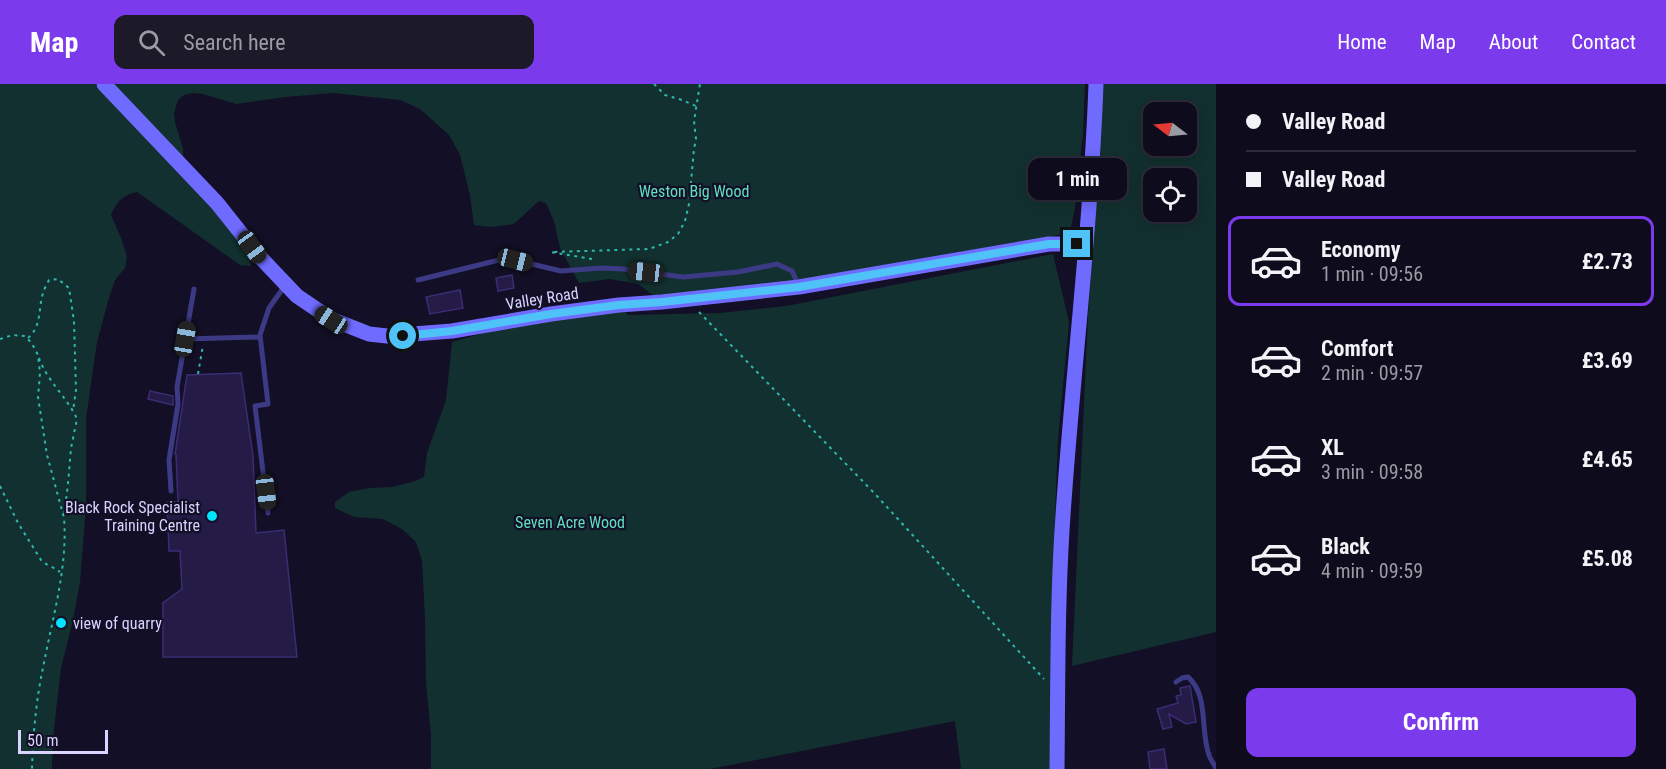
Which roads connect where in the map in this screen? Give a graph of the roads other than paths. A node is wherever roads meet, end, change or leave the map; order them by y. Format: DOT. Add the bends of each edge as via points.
graph roads {
  1 [pos="104,84"];
  2 [pos="1096,84"];
  3 [pos="1085,244"];
  4 [pos="418,280"];
  5 [pos="285,285"];
  6 [pos="799,287"];
  7 [pos="194,289"];
  8 [pos="259,338"];
  9 [pos="185,339"];
  10 [pos="171,491"];
  11 [pos="268,513"];
  12 [pos="1176,682"];
  13 [pos="1057,761"];
  14 [pos="1216,768"];
  1 -- 5 [label="street, Valley Road" via="218,203"];
  2 -- 3 [label="street"];
  3 -- 6 [label="street, Valley Road" via="1049,244"];
  3 -- 13 [label="street" via="1060,567"];
  4 -- 6 [label="lane" via="502,259 561,271 623,269 683,277 777,264 789,268"];
  5 -- 6 [label="street, Valley Road" via="331,320 369,334 387,336 452,331 619,305"];
  5 -- 8 [label="lane" via="269,308"];
  7 -- 9 [label="lane"];
  8 -- 9 [label="lane"];
  8 -- 11 [label="lane" via="268,404 255,406"];
  9 -- 10 [label="lane" via="170,460"];
  12 -- 14 [label="lane" via="1188,677 1195,683 1209,756"];
}
